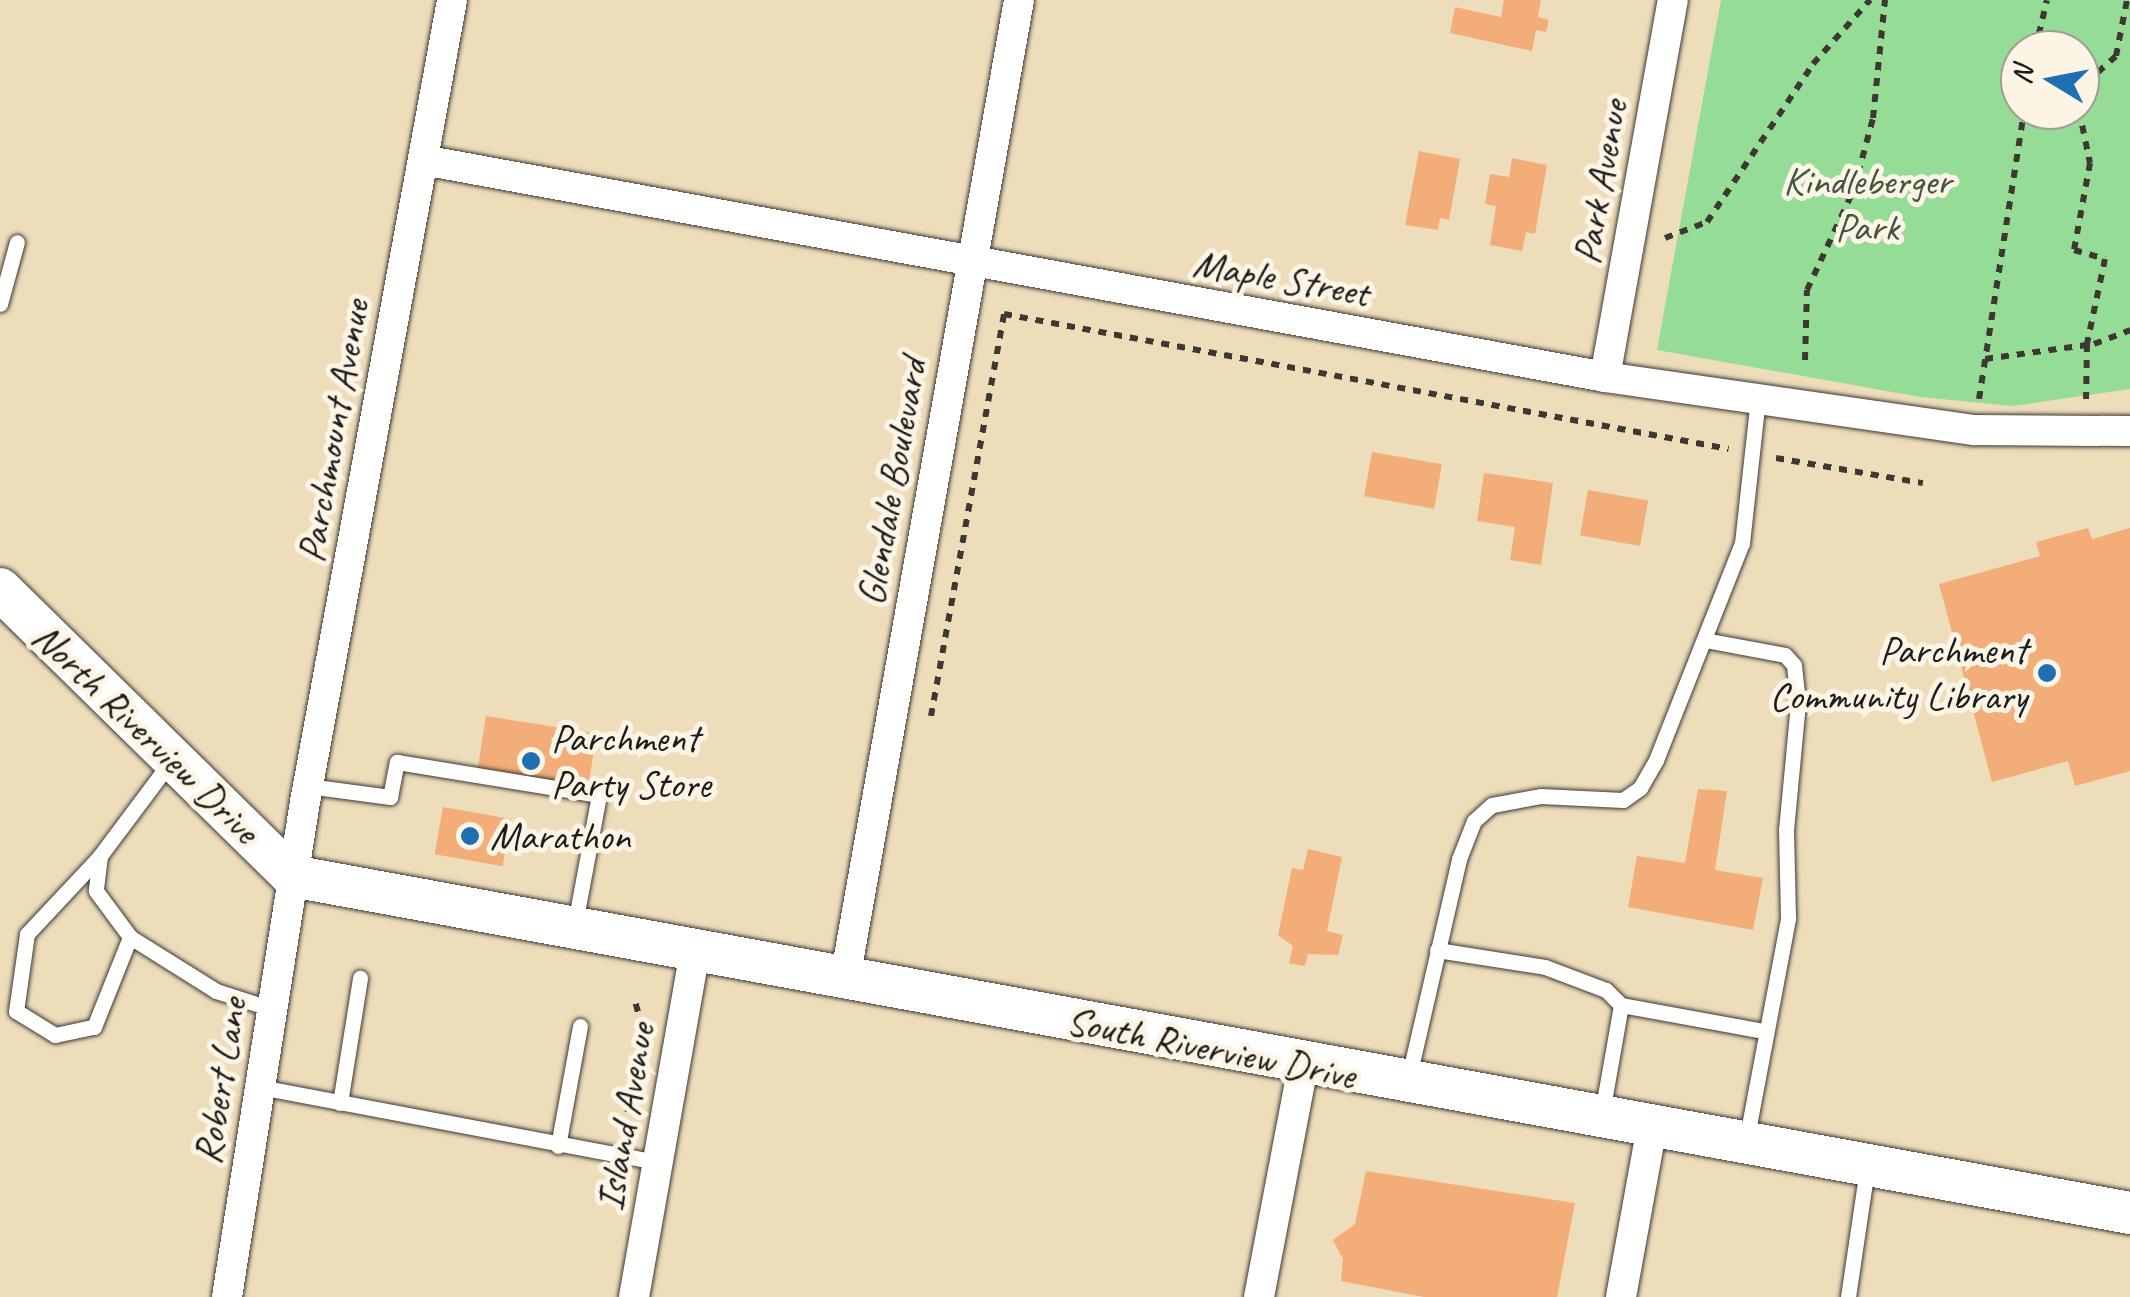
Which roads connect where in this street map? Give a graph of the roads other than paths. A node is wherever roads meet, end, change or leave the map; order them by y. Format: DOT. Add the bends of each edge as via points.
graph roads {
  1 [pos="452,0"];
  2 [pos="1020,0"];
  3 [pos="1673,0"];
  4 [pos="423,160"];
  5 [pos="17,242"];
  6 [pos="971,262"];
  7 [pos="0,304"];
  8 [pos="1605,378"];
  9 [pos="1758,399"];
  10 [pos="2130,431"];
  11 [pos="0,589"];
  12 [pos="1705,640"];
  13 [pos="172,759"];
  14 [pos="308,786"];
  15 [pos="100,856"];
  16 [pos="292,876"];
  17 [pos="574,926"];
  18 [pos="130,937"];
  19 [pos="695,950"];
  20 [pos="1437,950"];
  21 [pos="360,978"];
  22 [pos="846,979"];
  23 [pos="1622,1006"];
  24 [pos="272,1009"];
  25 [pos="580,1026"];
  26 [pos="1764,1031"];
  27 [pos="1303,1066"];
  28 [pos="1407,1084"];
  29 [pos="260,1087"];
  30 [pos="340,1104"];
  31 [pos="1601,1118"];
  32 [pos="1652,1126"];
  33 [pos="1746,1142"];
  34 [pos="558,1146"];
  35 [pos="658,1162"];
  36 [pos="1868,1164"];
  37 [pos="2130,1213"];
  38 [pos="227,1297"];
  39 [pos="634,1297"];
  40 [pos="1259,1297"];
  41 [pos="1622,1297"];
  42 [pos="1848,1297"];
  1 -- 4 [label="street, Parchmount Avenue"];
  2 -- 6 [label="street, Glendale Boulevard"];
  3 -- 8 [label="street, Park Avenue"];
  4 -- 6 [label="street, Maple Street"];
  4 -- 14 [label="street, Parchmount Avenue"];
  5 -- 7 [label="lane"];
  6 -- 8 [label="street, Maple Street"];
  6 -- 22 [label="street, Glendale Boulevard"];
  8 -- 9 [label="street, Maple Street"];
  9 -- 10 [label="street, Maple Street" via="1974,430"];
  9 -- 12 [label="lane" via="1742,544"];
  11 -- 13 [label="street, North Riverview Drive"];
  12 -- 20 [label="lane" via="1640,788 1623,800 1541,796 1492,804 1474,821"];
  12 -- 26 [label="lane" via="1785,655 1794,665 1788,919"];
  13 -- 15 [label="lane"];
  13 -- 16 [label="street, North Riverview Drive"];
  14 -- 16 [label="street, Parchmount Avenue"];
  14 -- 17 [label="lane" via="390,797 397,762 598,795"];
  15 -- 18 [label="lane" via="96,890"];
  15 -- 18 [label="lane" via="27,934 16,1011 55,1036 94,1027"];
  16 -- 17 [label="street, South Riverview Drive"];
  16 -- 24 [label="street, Robert Lane"];
  17 -- 19 [label="street, South Riverview Drive"];
  18 -- 24 [label="lane" via="216,992"];
  19 -- 22 [label="street, South Riverview Drive"];
  19 -- 35 [label="street, Island Avenue"];
  20 -- 23 [label="lane" via="1545,967 1606,990"];
  20 -- 28 [label="lane"];
  21 -- 30 [label="lane"];
  22 -- 27 [label="street, South Riverview Drive"];
  23 -- 26 [label="lane"];
  23 -- 31 [label="lane"];
  24 -- 29 [label="street, Robert Lane"];
  25 -- 34 [label="lane"];
  26 -- 33 [label="lane"];
  27 -- 28 [label="street, South Riverview Drive"];
  27 -- 40 [label="street"];
  28 -- 31 [label="street, South Riverview Drive"];
  29 -- 30 [label="lane"];
  29 -- 38 [label="street, Robert Lane"];
  30 -- 34 [label="lane"];
  31 -- 32 [label="street, South Riverview Drive"];
  32 -- 33 [label="street, South Riverview Drive"];
  32 -- 41 [label="street"];
  33 -- 36 [label="street, South Riverview Drive"];
  34 -- 35 [label="lane"];
  35 -- 39 [label="street, Island Avenue"];
  36 -- 37 [label="street, South Riverview Drive"];
  36 -- 42 [label="lane"];
}
